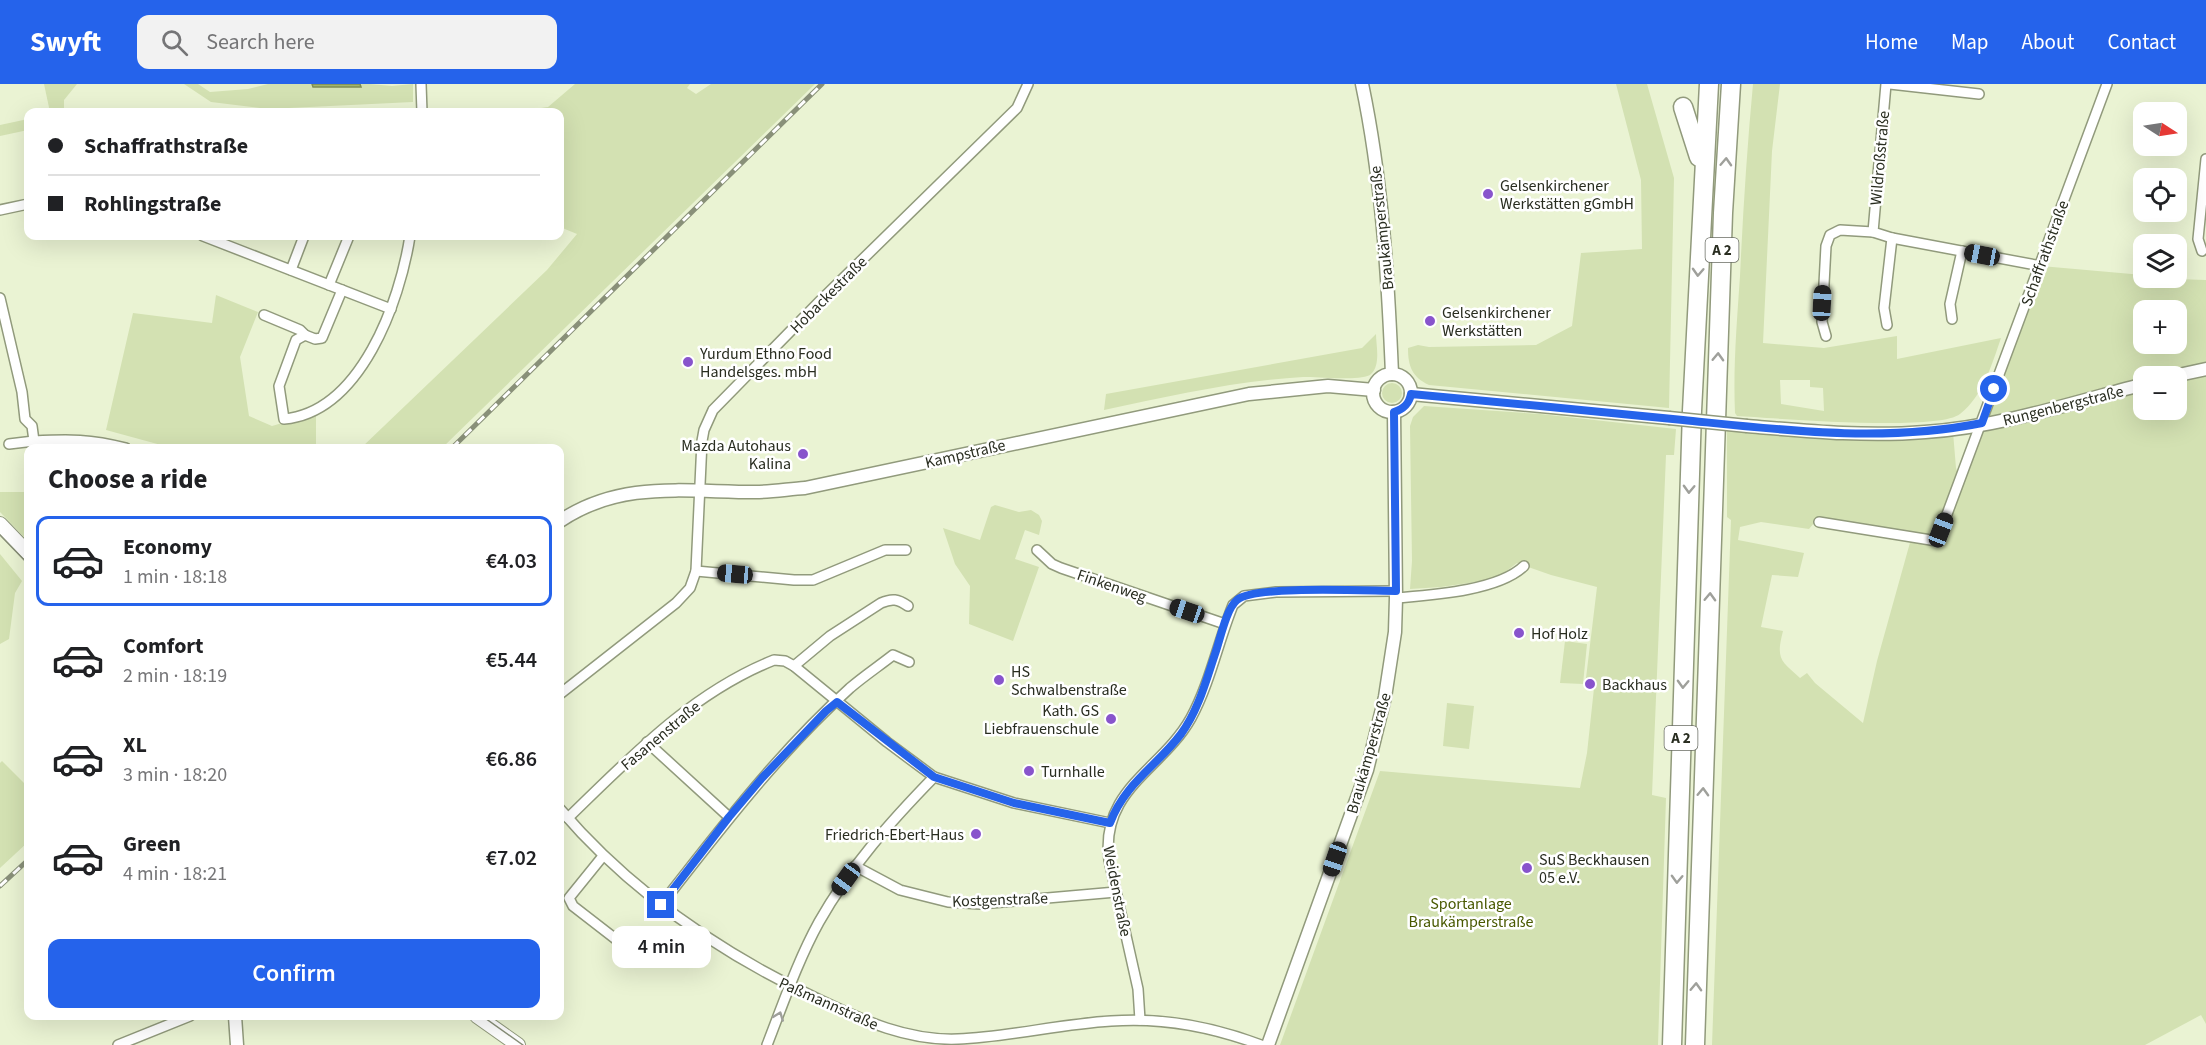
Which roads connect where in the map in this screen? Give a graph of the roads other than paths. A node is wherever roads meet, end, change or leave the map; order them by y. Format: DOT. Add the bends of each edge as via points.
graph roads {
  1 [pos="421,84"];
  2 [pos="1028,84"];
  3 [pos="1362,84"];
  4 [pos="1708,84"];
  5 [pos="1731,84"];
  6 [pos="1888,84"];
  7 [pos="2107,84"];
  8 [pos="1979,94"];
  9 [pos="1683,107"];
  10 [pos="422,108"];
  11 [pos="2206,159"];
  12 [pos="1703,168"];
  13 [pos="24,205"];
  14 [pos="0,210"];
  15 [pos="1873,232"];
  16 [pos="1892,238"];
  17 [pos="214,240"];
  18 [pos="302,240"];
  19 [pos="347,240"];
  20 [pos="409,240"];
  21 [pos="1962,251"];
  22 [pos="2202,251"];
  23 [pos="2041,266"];
  24 [pos="291,270"];
  25 [pos="329,285"];
  26 [pos="342,290"];
  27 [pos="0,298"];
  28 [pos="391,309"];
  29 [pos="264,315"];
  30 [pos="1952,319"];
  31 [pos="1887,325"];
  32 [pos="305,336"];
  33 [pos="1826,336"];
  34 [pos="2206,369"];
  35 [pos="2187,373"];
  36 [pos="1392,374"];
  37 [pos="2133,387"];
  38 [pos="1374,390"];
  39 [pos="1411,394"];
  40 [pos="1394,412"];
  41 [pos="1982,423"];
  42 [pos="34,441"];
  43 [pos="9,444"];
  44 [pos="78,444"];
  45 [pos="111,444"];
  46 [pos="700,491"];
  47 [pos="564,519"];
  48 [pos="1819,522"];
  49 [pos="0,524"];
  50 [pos="24,550"];
  51 [pos="906,550"];
  52 [pos="1037,550"];
  53 [pos="1524,567"];
  54 [pos="696,571"];
  55 [pos="1396,595"];
  56 [pos="908,606"];
  57 [pos="1225,624"];
  58 [pos="909,662"];
  59 [pos="794,666"];
  60 [pos="564,691"];
  61 [pos="837,702"];
  62 [pos="647,742"];
  63 [pos="934,777"];
  64 [pos="564,814"];
  65 [pos="729,817"];
  66 [pos="568,818"];
  67 [pos="1110,823"];
  68 [pos="603,856"];
  69 [pos="855,866"];
  70 [pos="1116,892"];
  71 [pos="564,899"];
  72 [pos="661,905"];
  73 [pos="644,961"];
  74 [pos="790,986"];
  75 [pos="180,1020"];
  76 [pos="235,1020"];
  77 [pos="483,1020"];
  78 [pos="1140,1020"];
  79 [pos="118,1045"];
  80 [pos="237,1045"];
  81 [pos="518,1045"];
  82 [pos="767,1045"];
  83 [pos="1262,1045"];
  84 [pos="1268,1045"];
  85 [pos="1672,1045"];
  86 [pos="1695,1045"];
  1 -- 10 [label="street"];
  2 -- 46 [label="street, Hobackestraße" via="1017,108 713,410 702,441"];
  3 -- 36 [label="street, Braukämperstraße" via="1380,202"];
  4 -- 12 [label="highway, A 2"];
  86 -- 5 [label="highway, A 2, one-way"];
  6 -- 8 [label="street"];
  6 -- 15 [label="street, Wildroßstraße"];
  7 -- 23 [label="street, Schaffrathstraße"];
  9 -- 12 [label="highway"];
  11 -- 22 [label="street" via="2198,239"];
  12 -- 85 [label="highway, A 2, one-way"];
  13 -- 14 [label="street"];
  15 -- 16 [label="street"];
  15 -- 33 [label="street" via="1840,230 1830,235 1822,322"];
  16 -- 21 [label="street"];
  16 -- 31 [label="street" via="1884,308"];
  17 -- 24 [label="street"];
  18 -- 24 [label="street"];
  19 -- 25 [label="street"];
  20 -- 28 [label="street"];
  21 -- 23 [label="street"];
  21 -- 30 [label="street" via="1950,304"];
  23 -- 41 [label="street, Schaffrathstraße"];
  24 -- 25 [label="street"];
  25 -- 26 [label="street"];
  26 -- 28 [label="street"];
  26 -- 32 [label="street" via="322,338"];
  27 -- 42 [label="street" via="25,419 32,426"];
  28 -- 32 [label="street" via="370,354 330,401 309,414 284,419 279,386 296,340"];
  29 -- 32 [label="street" via="300,330"];
  34 -- 35 [label="street"];
  36 -- 38 [label="street" via="1382,377"];
  36 -- 39 [label="street" via="1405,379"];
  37 -- 41 [label="street, Rungenbergstraße"];
  38 -- 40 [label="street" via="1377,404"];
  38 -- 46 [label="street, Kampstraße" via="1328,386 1249,393 805,488"];
  39 -- 40 [label="street" via="1405,407"];
  39 -- 41 [label="street, Rungenbergstraße, bridge" via="1747,426 1888,434"];
  40 -- 55 [label="street, Braukämperstraße"];
  41 -- 48 [label="street, Rungenbergstraße" via="1937,541"];
  42 -- 43 [label="street"];
  42 -- 44 [label="street"];
  44 -- 45 [label="street"];
  46 -- 47 [label="street, Kampstraße" via="619,494 591,503"];
  46 -- 54 [label="street, Hobackestraße"];
  49 -- 50 [label="main road"];
  51 -- 54 [label="street" via="885,550 821,578 804,581"];
  52 -- 57 [label="street, Finkenweg" via="1061,568"];
  53 -- 55 [label="street" via="1498,582 1441,594"];
  54 -- 60 [label="street, Hobackestraße" via="690,588 676,603"];
  55 -- 57 [label="street, Weidenstraße" via="1296,591 1244,596 1233,605"];
  55 -- 84 [label="street, Braukämperstraße" via="1390,667 1377,733"];
  56 -- 59 [label="street" via="900,600 881,603 830,636"];
  57 -- 67 [label="street, Weidenstraße" via="1198,703 1181,735 1129,787"];
  58 -- 61 [label="street" via="894,655"];
  59 -- 61 [label="street"];
  59 -- 62 [label="street, Fasanenstraße" via="774,660 763,664 710,694"];
  61 -- 63 [label="street"];
  61 -- 65 [label="street"];
  62 -- 65 [label="street"];
  62 -- 66 [label="street, Fasanenstraße"];
  63 -- 67 [label="street" via="1014,803"];
  63 -- 69 [label="street"];
  64 -- 66 [label="street, Paßmannstraße"];
  65 -- 72 [label="street"];
  66 -- 68 [label="street, Paßmannstraße"];
  67 -- 70 [label="street, Weidenstraße" via="1108,850"];
  68 -- 71 [label="street"];
  68 -- 72 [label="street, Paßmannstraße"];
  69 -- 70 [label="street, Kostgenstraße" via="900,890 948,902 980,904"];
  69 -- 74 [label="street" via="818,924"];
  70 -- 78 [label="street, Weidenstraße" via="1138,989"];
  71 -- 73 [label="street"];
  72 -- 74 [label="street, Paßmannstraße" via="729,952"];
  74 -- 78 [label="street, Paßmannstraße" via="859,1019 927,1038 968,1038"];
  82 -- 74 [label="street, one-way"];
  75 -- 79 [label="street"];
  76 -- 80 [label="street"];
  77 -- 81 [label="main road"];
  78 -- 83 [label="street, Paßmannstraße" via="1207,1028"];
}
